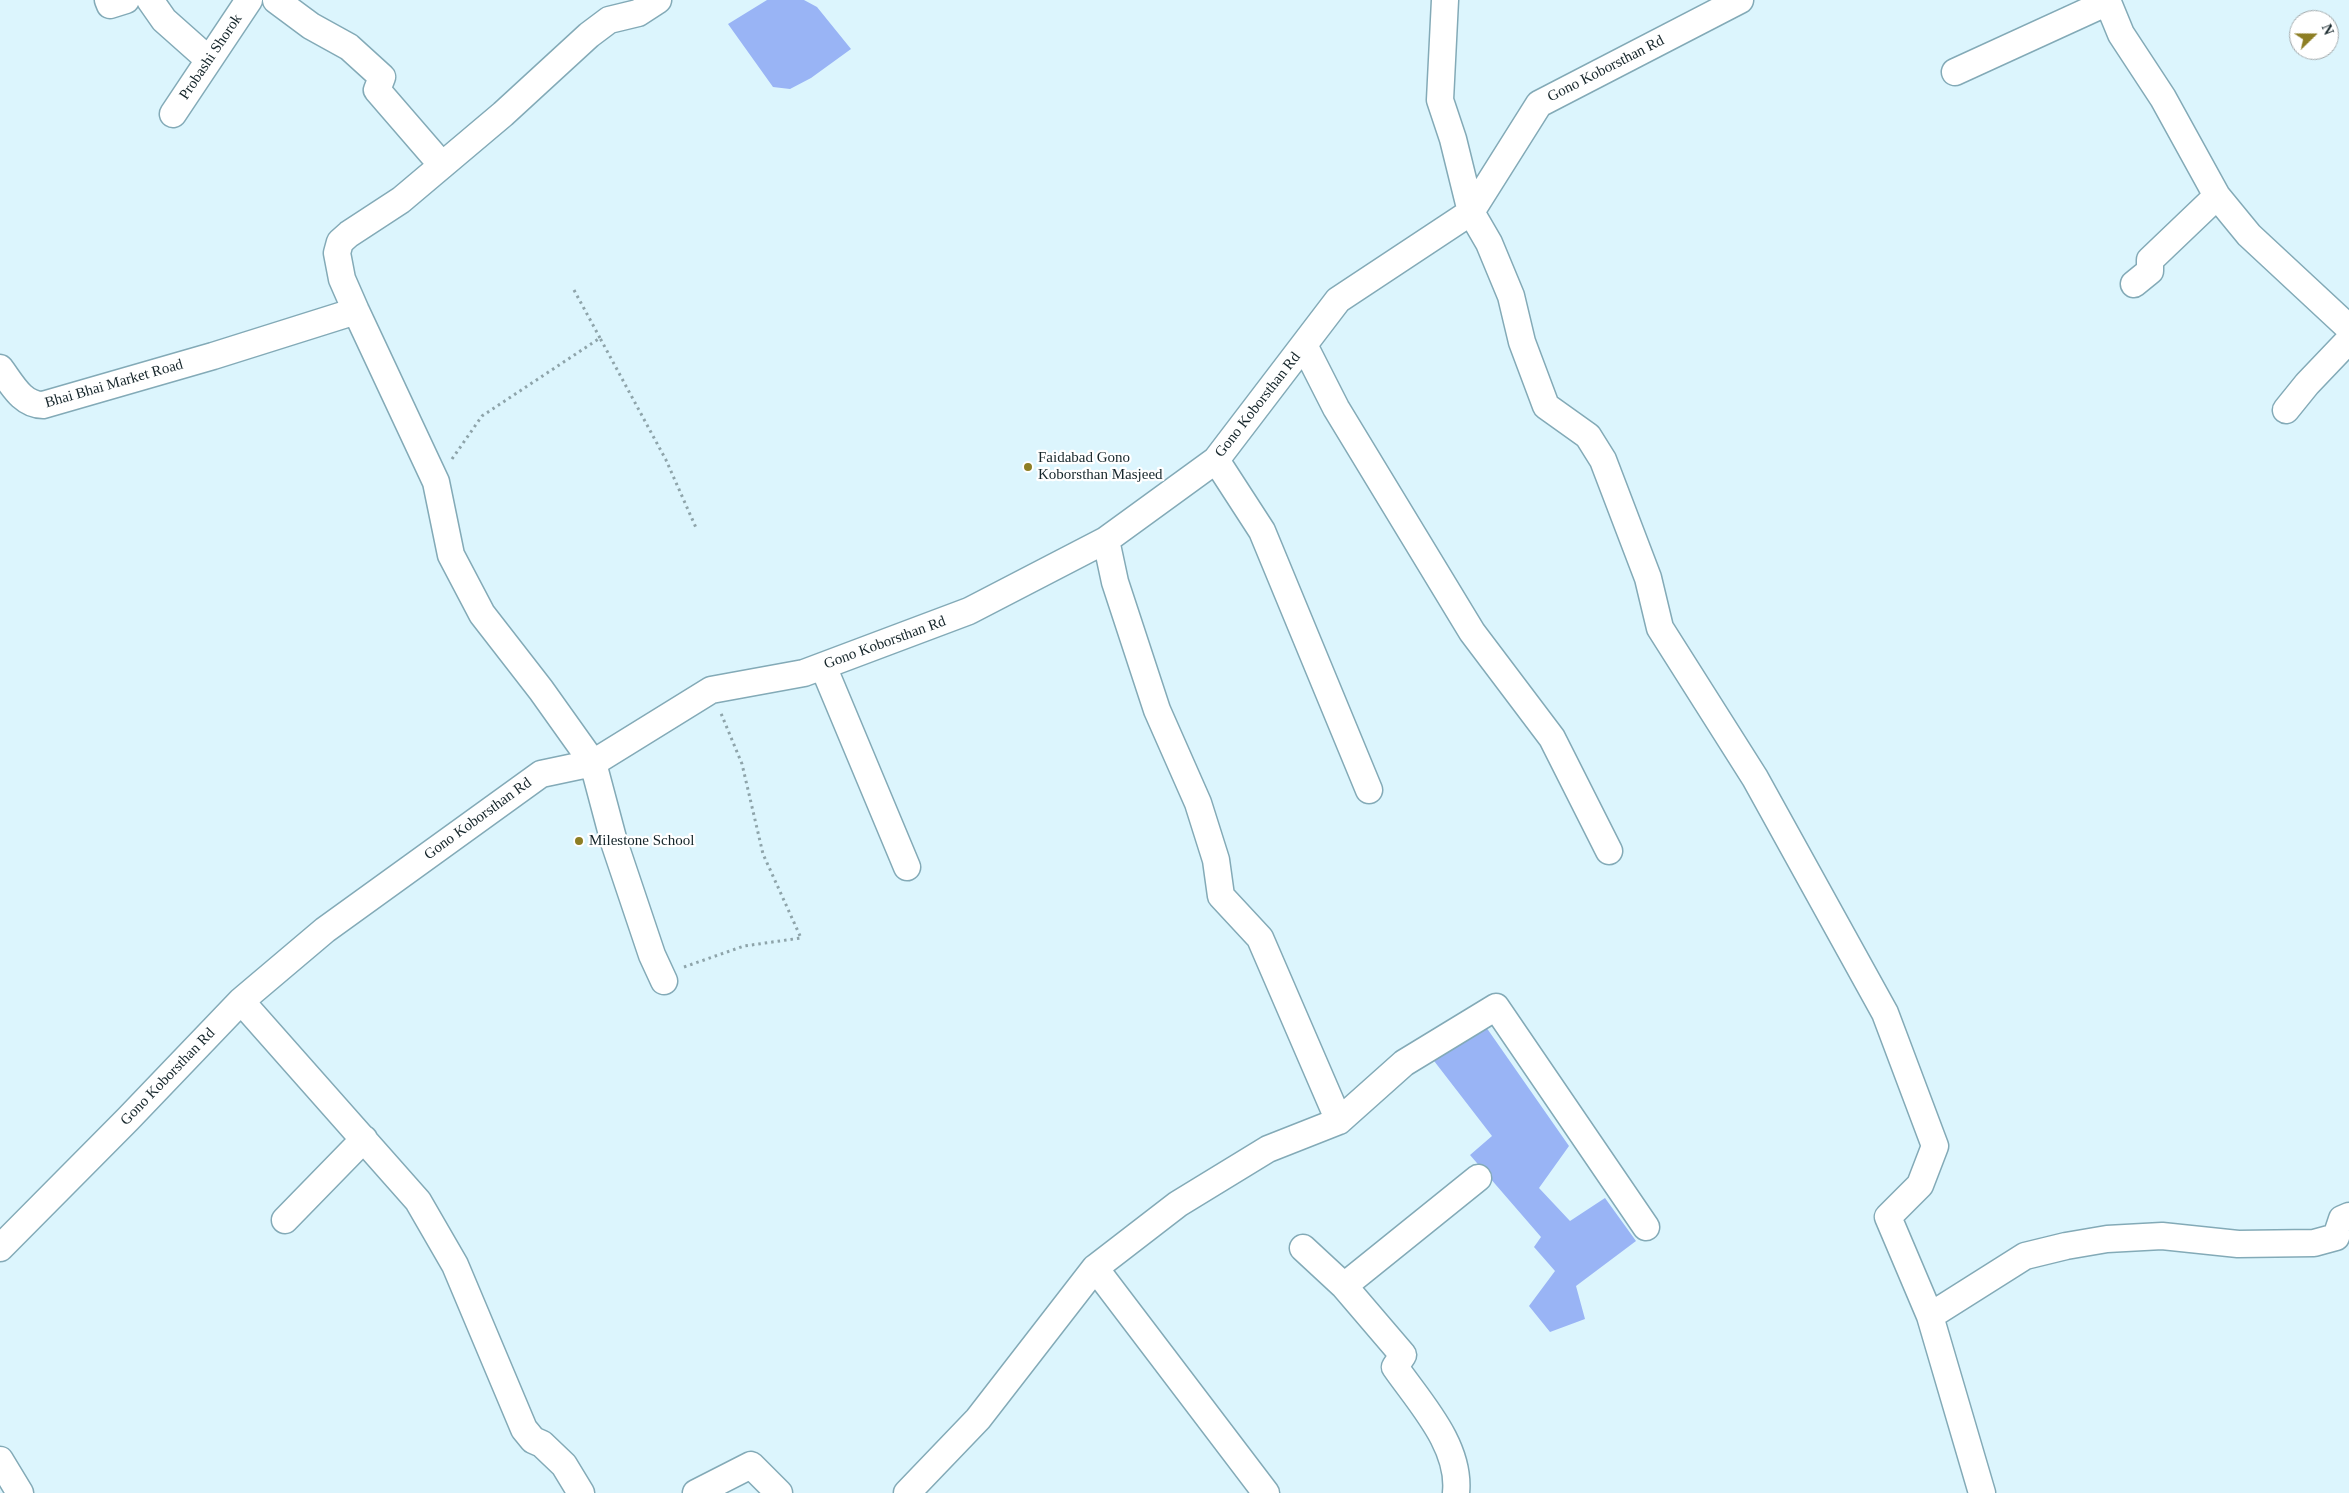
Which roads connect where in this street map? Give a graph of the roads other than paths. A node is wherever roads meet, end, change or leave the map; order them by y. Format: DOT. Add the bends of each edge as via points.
graph roads {
  1 [pos="108,0"];
  2 [pos="126,0"];
  3 [pos="150,0"];
  4 [pos="249,0"];
  5 [pos="276,0"];
  6 [pos="658,0"];
  7 [pos="1445,0"];
  8 [pos="1740,0"];
  9 [pos="2108,1"];
  10 [pos="209,60"];
  11 [pos="1955,72"];
  12 [pos="173,114"];
  13 [pos="442,164"];
  14 [pos="2217,196"];
  15 [pos="1471,212"];
  16 [pos="2134,284"];
  17 [pos="356,311"];
  18 [pos="2349,328"];
  19 [pos="2349,340"];
  20 [pos="1304,345"];
  21 [pos="0,368"];
  22 [pos="2286,410"];
  23 [pos="1216,460"];
  24 [pos="1106,540"];
  25 [pos="823,666"];
  26 [pos="592,763"];
  27 [pos="1370,790"];
  28 [pos="1609,851"];
  29 [pos="907,867"];
  30 [pos="664,981"];
  31 [pos="241,1001"];
  32 [pos="1339,1121"];
  33 [pos="364,1139"];
  34 [pos="1478,1178"];
  35 [pos="2349,1216"];
  36 [pos="285,1220"];
  37 [pos="1646,1227"];
  38 [pos="0,1248"];
  39 [pos="1302,1248"];
  40 [pos="1095,1268"];
  41 [pos="1344,1286"];
  42 [pos="1930,1316"];
  43 [pos="0,1460"];
  44 [pos="20,1493"];
  45 [pos="581,1493"];
  46 [pos="696,1493"];
  47 [pos="779,1493"];
  48 [pos="907,1493"];
  49 [pos="1266,1493"];
  50 [pos="1456,1493"];
  51 [pos="1982,1493"];
  1 -- 2 [label="street" via="110,5"];
  3 -- 10 [label="street" via="164,20"];
  4 -- 10 [label="street, Probashi Shorok"];
  5 -- 13 [label="street" via="311,26 349,47 382,78 377,90"];
  6 -- 13 [label="street" via="638,13 609,20 589,35 503,114"];
  7 -- 15 [label="street" via="1440,100"];
  8 -- 15 [label="street, Gono Koborsthan Rd" via="1539,104"];
  9 -- 11 [label="street"];
  9 -- 14 [label="street" via="2121,34 2163,98"];
  10 -- 12 [label="street, Probashi Shorok"];
  13 -- 17 [label="street" via="401,200 340,242 336,253 342,279"];
  14 -- 16 [label="street" via="2150,260 2150,271"];
  14 -- 18 [label="street" via="2249,235"];
  15 -- 20 [label="street, Gono Koborsthan Rd" via="1338,300"];
  15 -- 42 [label="street" via="1489,243 1511,296 1522,342 1546,406 1588,436 1603,460 1648,578 1660,628 1755,778 1885,1013 1935,1146 1920,1185 1888,1216"];
  17 -- 21 [label="street, Bhai Bhai Market Road" via="44,406 33,405 23,399"];
  17 -- 26 [label="street" via="436,482 451,555 482,614"];
  19 -- 22 [label="street"];
  20 -- 23 [label="street, Gono Koborsthan Rd"];
  20 -- 28 [label="street" via="1336,408 1472,632 1552,738"];
  23 -- 24 [label="street, Gono Koborsthan Rd"];
  23 -- 27 [label="street" via="1262,531"];
  24 -- 25 [label="street, Gono Koborsthan Rd" via="969,611"];
  24 -- 32 [label="street" via="1115,582 1157,710 1198,804 1210,841 1221,896 1260,938"];
  25 -- 26 [label="street, Gono Koborsthan Rd" via="804,673 711,690"];
  25 -- 29 [label="street"];
  26 -- 30 [label="street" via="614,842"];
  26 -- 31 [label="street, Gono Koborsthan Rd" via="541,774 325,930"];
  31 -- 33 [label="street"];
  31 -- 38 [label="street, Gono Koborsthan Rd"];
  32 -- 37 [label="street" via="1404,1063 1496,1007"];
  32 -- 40 [label="street" via="1268,1150 1178,1204"];
  33 -- 36 [label="street"];
  33 -- 45 [label="street" via="418,1201 455,1265 524,1429 564,1465"];
  34 -- 41 [label="street"];
  35 -- 42 [label="street" via="2342,1219 2336,1237 2314,1243 2238,1244 2162,1236 2107,1239 2033,1254"];
  39 -- 41 [label="street"];
  40 -- 48 [label="street" via="978,1419"];
  40 -- 49 [label="street"];
  41 -- 50 [label="street" via="1403,1355 1396,1367 1444,1440 1457,1482"];
  42 -- 51 [label="street"];
  43 -- 44 [label="street"];
  46 -- 47 [label="street" via="751,1465"];
}
